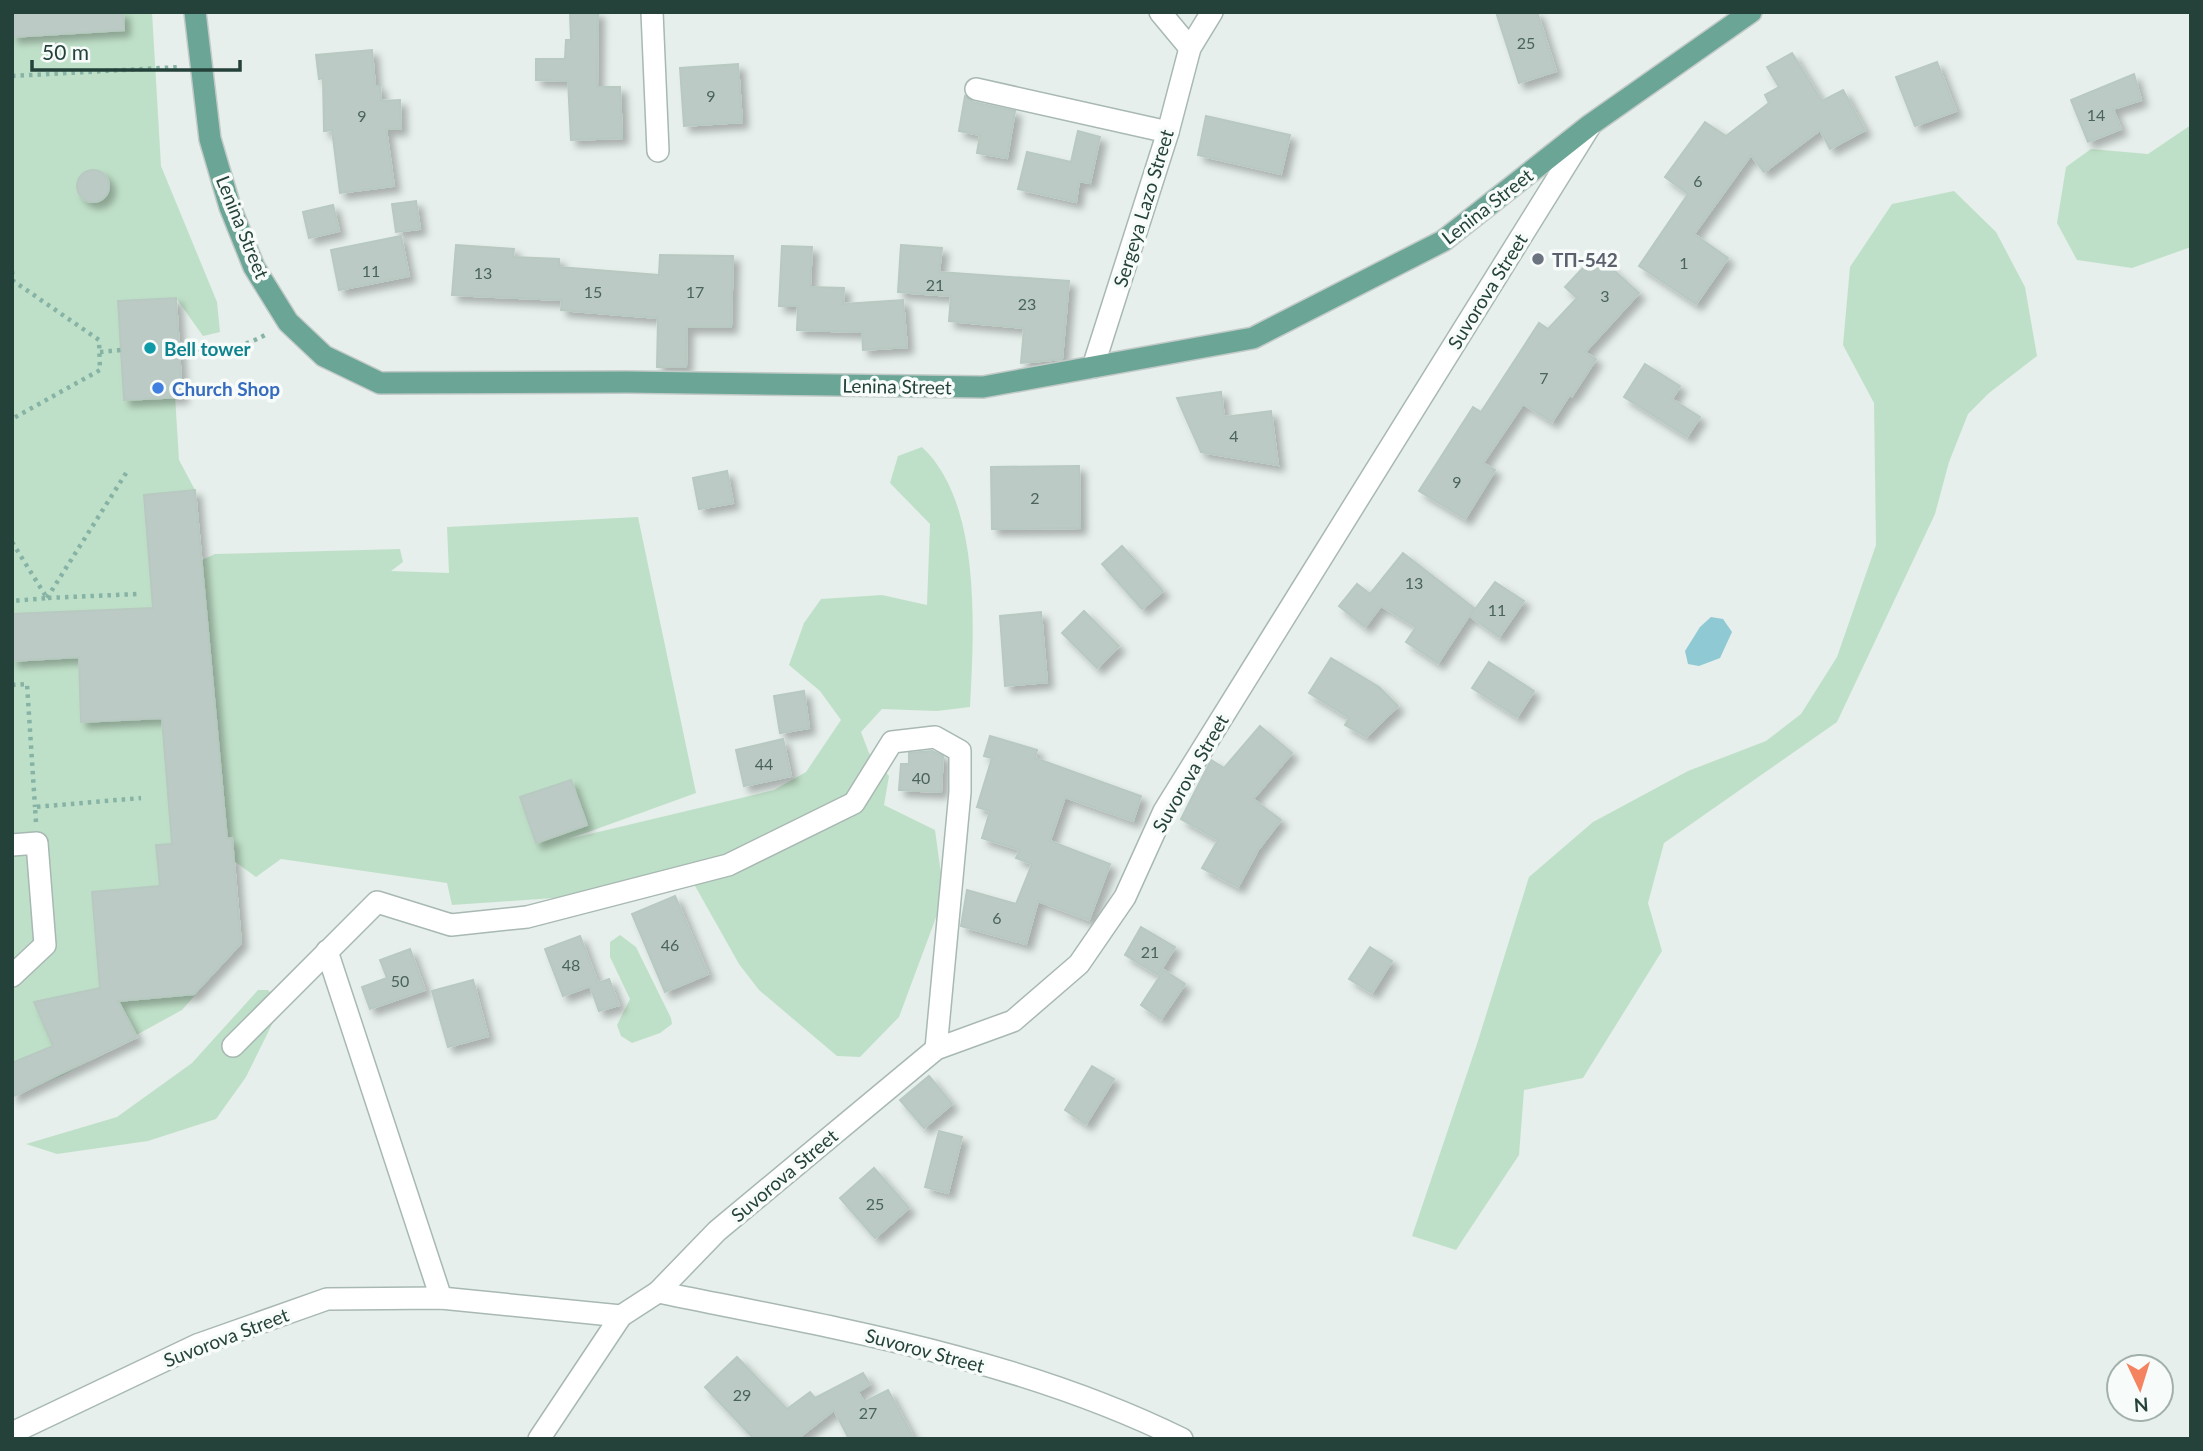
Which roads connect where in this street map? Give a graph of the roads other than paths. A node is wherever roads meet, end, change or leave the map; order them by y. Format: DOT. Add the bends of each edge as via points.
graph roads {
  1 [pos="195,12"];
  2 [pos="652,12"];
  3 [pos="1160,12"];
  4 [pos="1212,12"];
  5 [pos="1751,12"];
  6 [pos="1190,48"];
  7 [pos="976,89"];
  8 [pos="1590,125"];
  9 [pos="1168,132"];
  10 [pos="658,151"];
  11 [pos="1093,367"];
  12 [pos="12,845"];
  13 [pos="327,951"];
  14 [pos="12,976"];
  15 [pos="233,1046"];
  16 [pos="936,1049"];
  17 [pos="658,1292"];
  18 [pos="441,1298"];
  19 [pos="621,1316"];
  20 [pos="12,1433"];
  21 [pos="539,1439"];
  22 [pos="1182,1439"];
  1 -- 11 [label="main road, Lenina Street" via="210,139 254,267 288,322 324,356 380,383 983,387"];
  2 -- 10 [label="street"];
  3 -- 6 [label="street"];
  4 -- 6 [label="street, Sergeya Lazo Street"];
  5 -- 8 [label="main road, Lenina Street"];
  6 -- 9 [label="street, Sergeya Lazo Street"];
  7 -- 9 [label="street"];
  8 -- 11 [label="main road, Lenina Street" via="1443,241 1253,338"];
  8 -- 16 [label="street, Suvorova Street" via="1164,811 1125,897 1079,964 1013,1021"];
  9 -- 11 [label="street, Sergeya Lazo Street"];
  12 -- 14 [label="street" via="37,843 45,945"];
  13 -- 15 [label="street"];
  13 -- 16 [label="street" via="377,902 451,925 527,917 728,865 854,803 892,741 935,737 960,751 961,792"];
  13 -- 18 [label="street"];
  16 -- 17 [label="street, Suvorova Street" via="717,1231"];
  17 -- 19 [label="street, Suvorova Street"];
  17 -- 22 [label="street, Suvorov Street" via="908,1342 1121,1409"];
  18 -- 19 [label="street, Suvorova Street"];
  18 -- 20 [label="street, Suvorova Street" via="327,1298 197,1345"];
  19 -- 21 [label="street, Suvorova Street"];
}
